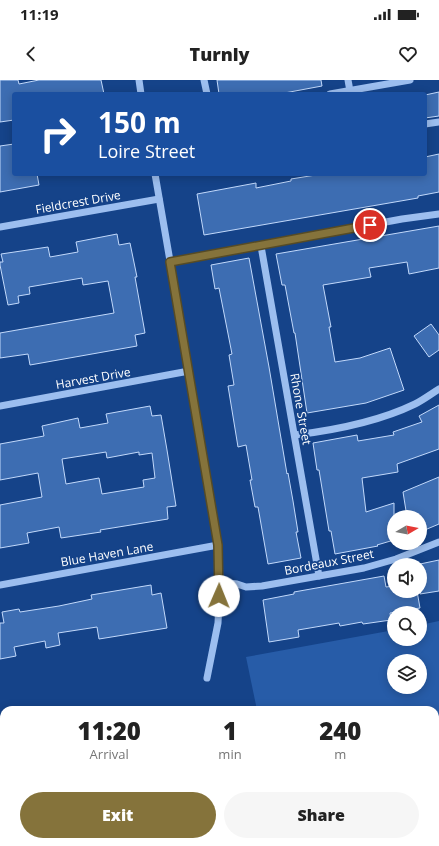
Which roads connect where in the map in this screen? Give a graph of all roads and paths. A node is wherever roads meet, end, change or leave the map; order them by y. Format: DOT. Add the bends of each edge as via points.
graph roads {
  1 [pos="139,80"];
  2 [pos="204,80"];
  3 [pos="348,80"];
  4 [pos="410,80"];
  5 [pos="350,91"];
  6 [pos="141,92"];
  7 [pos="207,92"];
  8 [pos="343,92"];
  9 [pos="439,122"];
  10 [pos="427,124"];
  11 [pos="155,176"];
  12 [pos="159,199"];
  13 [pos="439,214"];
  14 [pos="0,227"];
  15 [pos="261,246"];
  16 [pos="170,262"];
  17 [pos="189,371"];
  18 [pos="439,389"];
  19 [pos="0,406"];
  20 [pos="295,434"];
  21 [pos="439,542"];
  22 [pos="218,545"];
  23 [pos="319,576"];
  24 [pos="220,582"];
  25 [pos="0,585"];
  26 [pos="207,678"];
  1 -- 6 [label="street"];
  2 -- 7 [label="street"];
  3 -- 5 [label="street"];
  4 -- 5 [label="street"];
  5 -- 8 [label="street"];
  9 -- 10 [label="street"];
  11 -- 12 [label="street"];
  12 -- 14 [label="street, Fieldcrest Drive"];
  12 -- 16 [label="street"];
  13 -- 15 [label="street"];
  15 -- 16 [label="street"];
  15 -- 20 [label="street, Rhone Street"];
  16 -- 17 [label="street"];
  17 -- 19 [label="street, Harvest Drive"];
  17 -- 22 [label="street"];
  18 -- 20 [label="street" via="415,404 373,421"];
  20 -- 23 [label="street, Rhone Street"];
  21 -- 23 [label="street, Bordeaux Street" via="396,559"];
  22 -- 24 [label="street"];
  22 -- 25 [label="street, Blue Haven Lane"];
  23 -- 24 [label="street, Bordeaux Street" via="246,587"];
  24 -- 26 [label="street" via="218,623"];
}
